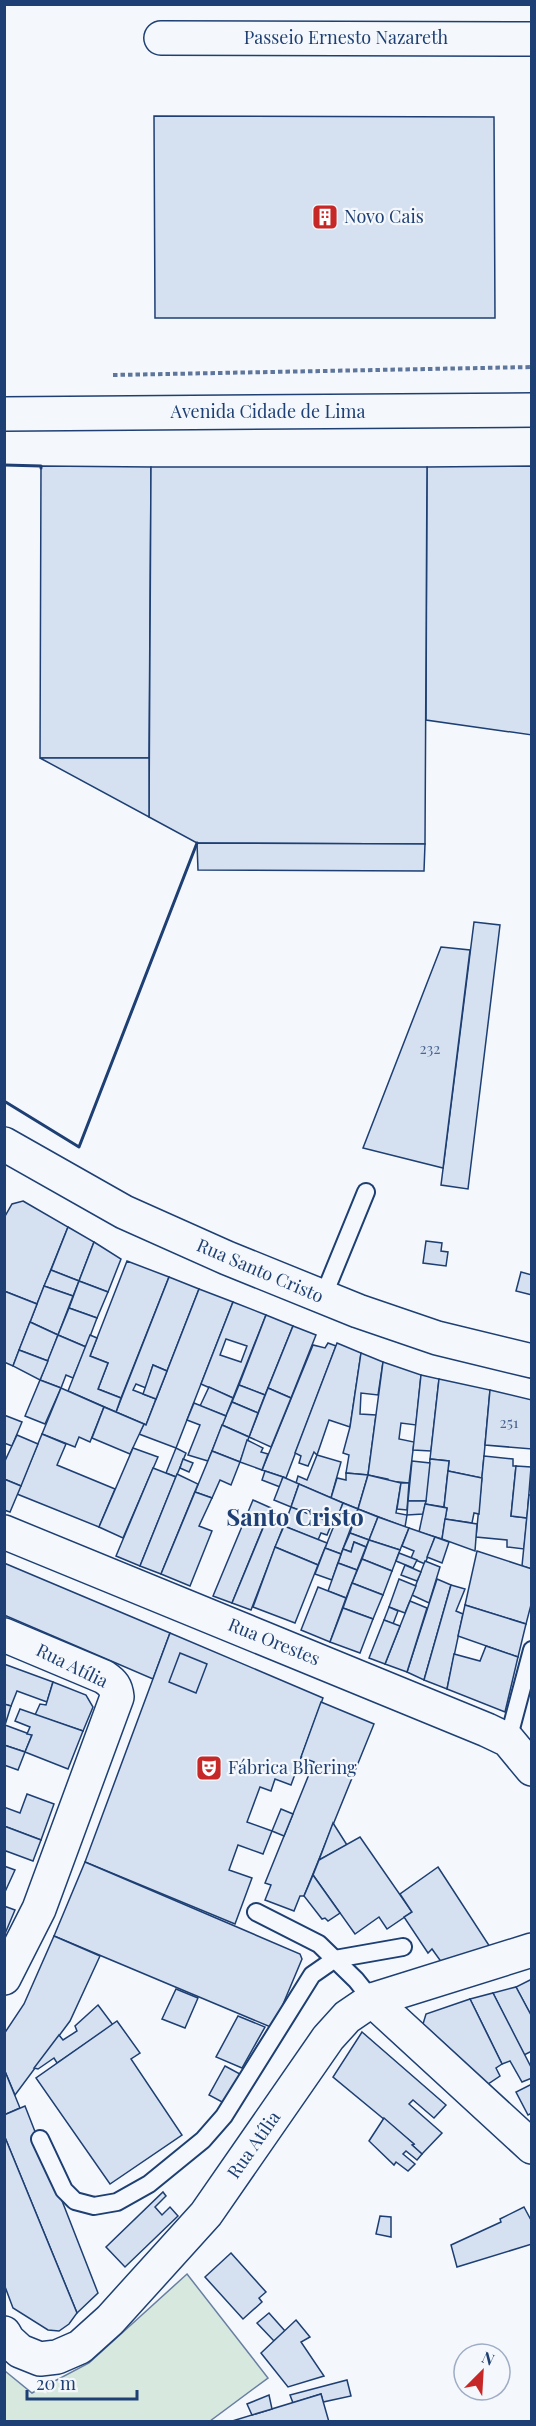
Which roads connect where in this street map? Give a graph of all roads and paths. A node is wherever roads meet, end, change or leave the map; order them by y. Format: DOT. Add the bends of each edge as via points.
graph roads {
  1 [pos="161,38"];
  2 [pos="531,39"];
  3 [pos="531,367"];
  4 [pos="112,375"];
  5 [pos="531,410"];
  6 [pos="4,414"];
  7 [pos="8,1153"];
  8 [pos="366,1192"];
  9 [pos="323,1297"];
  10 [pos="531,1360"];
  11 [pos="4,1532"];
  12 [pos="4,1635"];
  13 [pos="531,1650"];
  14 [pos="508,1740"];
  15 [pos="531,1769"];
  16 [pos="256,1911"];
  17 [pos="403,1947"];
  18 [pos="531,1950"];
  19 [pos="335,1959"];
  20 [pos="4,1978"];
  21 [pos="372,2000"];
  22 [pos="40,2139"];
  23 [pos="531,2147"];
  24 [pos="4,2333"];
  1 -- 2 [label="street, Passeio Ernesto Nazareth"];
  3 -- 4 [label="path"];
  5 -- 6 [label="street, Avenida Cidade de Lima"];
  7 -- 9 [label="street, Rua Santo Cristo" via="124,1212"];
  8 -- 9 [label="lane"];
  9 -- 10 [label="street, Rua Santo Cristo" via="437,1338"];
  11 -- 14 [label="street, Rua Orestes"];
  12 -- 20 [label="street, Rua Atília" via="104,1677 112,1682 117,1696 39,1909"];
  13 -- 14 [label="lane"];
  14 -- 15 [label="street, Rua Orestes"];
  16 -- 19 [label="lane" via="319,1944"];
  17 -- 19 [label="lane"];
  18 -- 21 [label="street, Rua Atília"];
  19 -- 21 [label="lane"];
  19 -- 22 [label="lane" via="312,1975 300,1991 224,2116 203,2140 149,2184 117,2202 94,2206 75,2201 63,2190"];
  21 -- 23 [label="street"];
  21 -- 24 [label="street, Rua Atília" via="347,2017 328,2038 206,2214 110,2320 80,2347 49,2358 40,2359 20,2351"];
}
